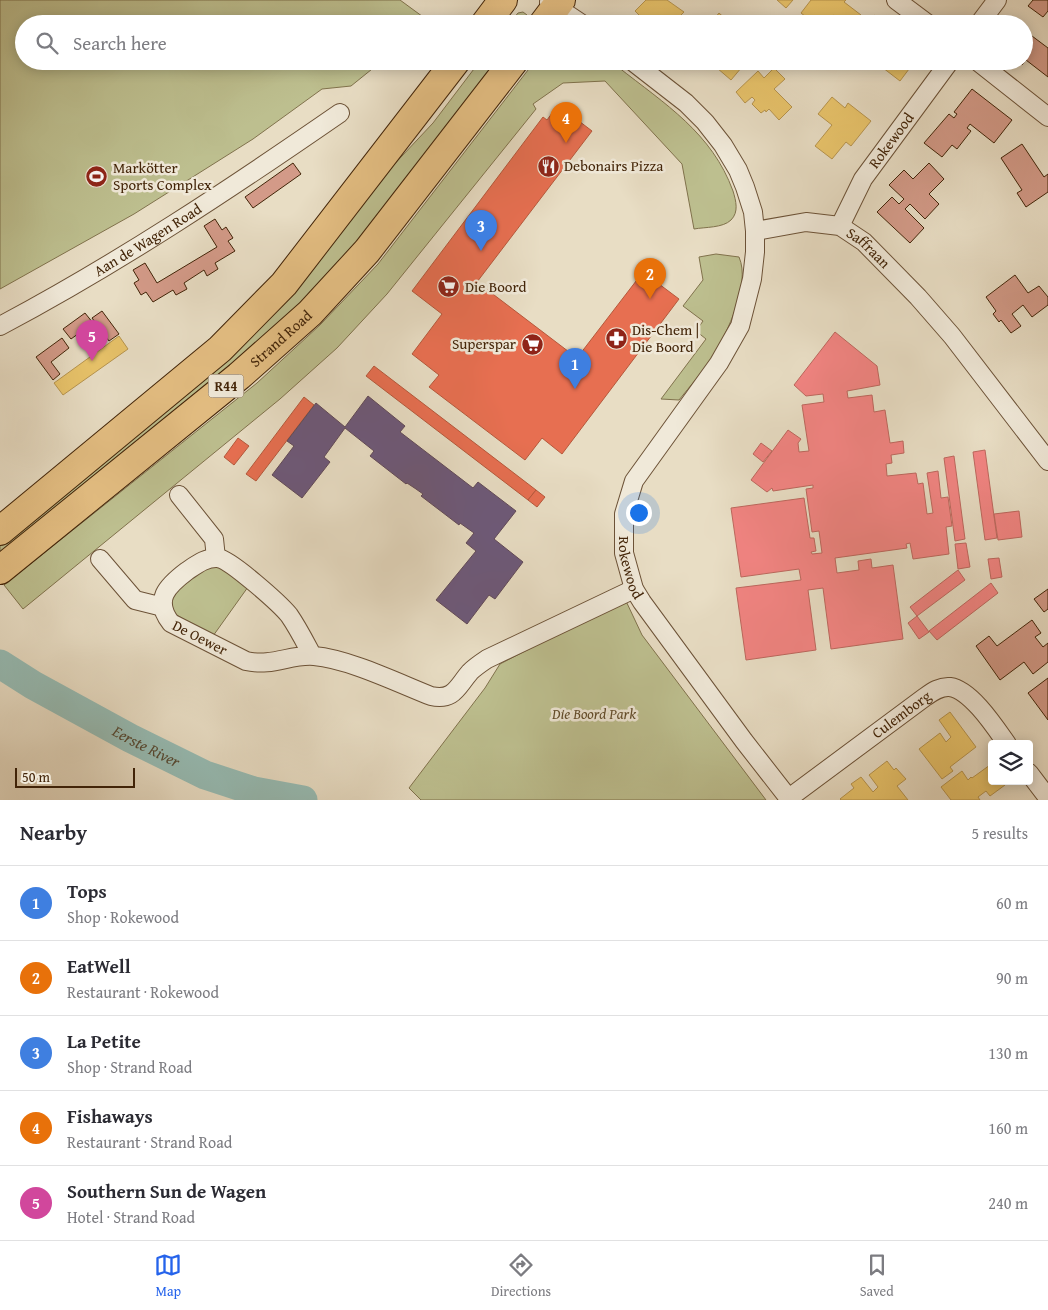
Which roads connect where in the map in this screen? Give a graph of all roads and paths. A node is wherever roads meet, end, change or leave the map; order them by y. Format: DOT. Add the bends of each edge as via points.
graph roads {
  1 [pos="503,0"];
  2 [pos="896,0"];
  3 [pos="997,0"];
  4 [pos="551,7"];
  5 [pos="492,15"];
  6 [pos="566,15"];
  7 [pos="916,15"];
  8 [pos="986,15"];
  9 [pos="449,70"];
  10 [pos="507,70"];
  11 [pos="644,70"];
  12 [pos="943,70"];
  13 [pos="988,70"];
  14 [pos="340,113"];
  15 [pos="1048,118"];
  16 [pos="840,226"];
  17 [pos="755,231"];
  18 [pos="0,326"];
  19 [pos="1048,461"];
  20 [pos="179,495"];
  21 [pos="0,531"];
  22 [pos="216,558"];
  23 [pos="100,559"];
  24 [pos="0,570"];
  25 [pos="634,589"];
  26 [pos="163,607"];
  27 [pos="312,655"];
  28 [pos="1004,740"];
  29 [pos="1033,778"];
  30 [pos="1048,798"];
  31 [pos="790,799"];
  1 -- 5 [label="main road"];
  2 -- 7 [label="street"];
  3 -- 8 [label="street"];
  4 -- 6 [label="street"];
  9 -- 21 [label="main road, R44" via="284,284 220,349"];
  10 -- 24 [label="main road, Strand Road / R44" via="367,251 310,314 239,376"];
  11 -- 17 [label="street" via="686,103 723,145 745,187"];
  12 -- 16 [label="street, Rokewood" via="863,178"];
  13 -- 15 [label="street"];
  14 -- 18 [label="street, Aan de Wagen Road" via="136,248"];
  16 -- 17 [label="street, Saffraan" via="806,222"];
  16 -- 19 [label="street, Saffraan" via="864,242 918,297"];
  17 -- 25 [label="street, Rokewood" via="752,279 740,326 719,363 634,480 624,514 624,553"];
  20 -- 22 [label="street" via="214,539"];
  22 -- 26 [label="street, De Oewer" via="204,560 172,582 163,598"];
  22 -- 27 [label="street" via="228,562 280,605 296,625"];
  23 -- 26 [label="street" via="135,600"];
  25 -- 27 [label="street, De Oewer" via="487,660 471,672 454,692 438,698 334,659"];
  25 -- 31 [label="street, Rokewood" via="662,631"];
  26 -- 27 [label="street, De Oewer" via="171,624 246,661 259,664"];
  28 -- 31 [label="street, Culemborg" via="972,700 958,690 942,688 925,697"];
  29 -- 30 [label="street"];
}
